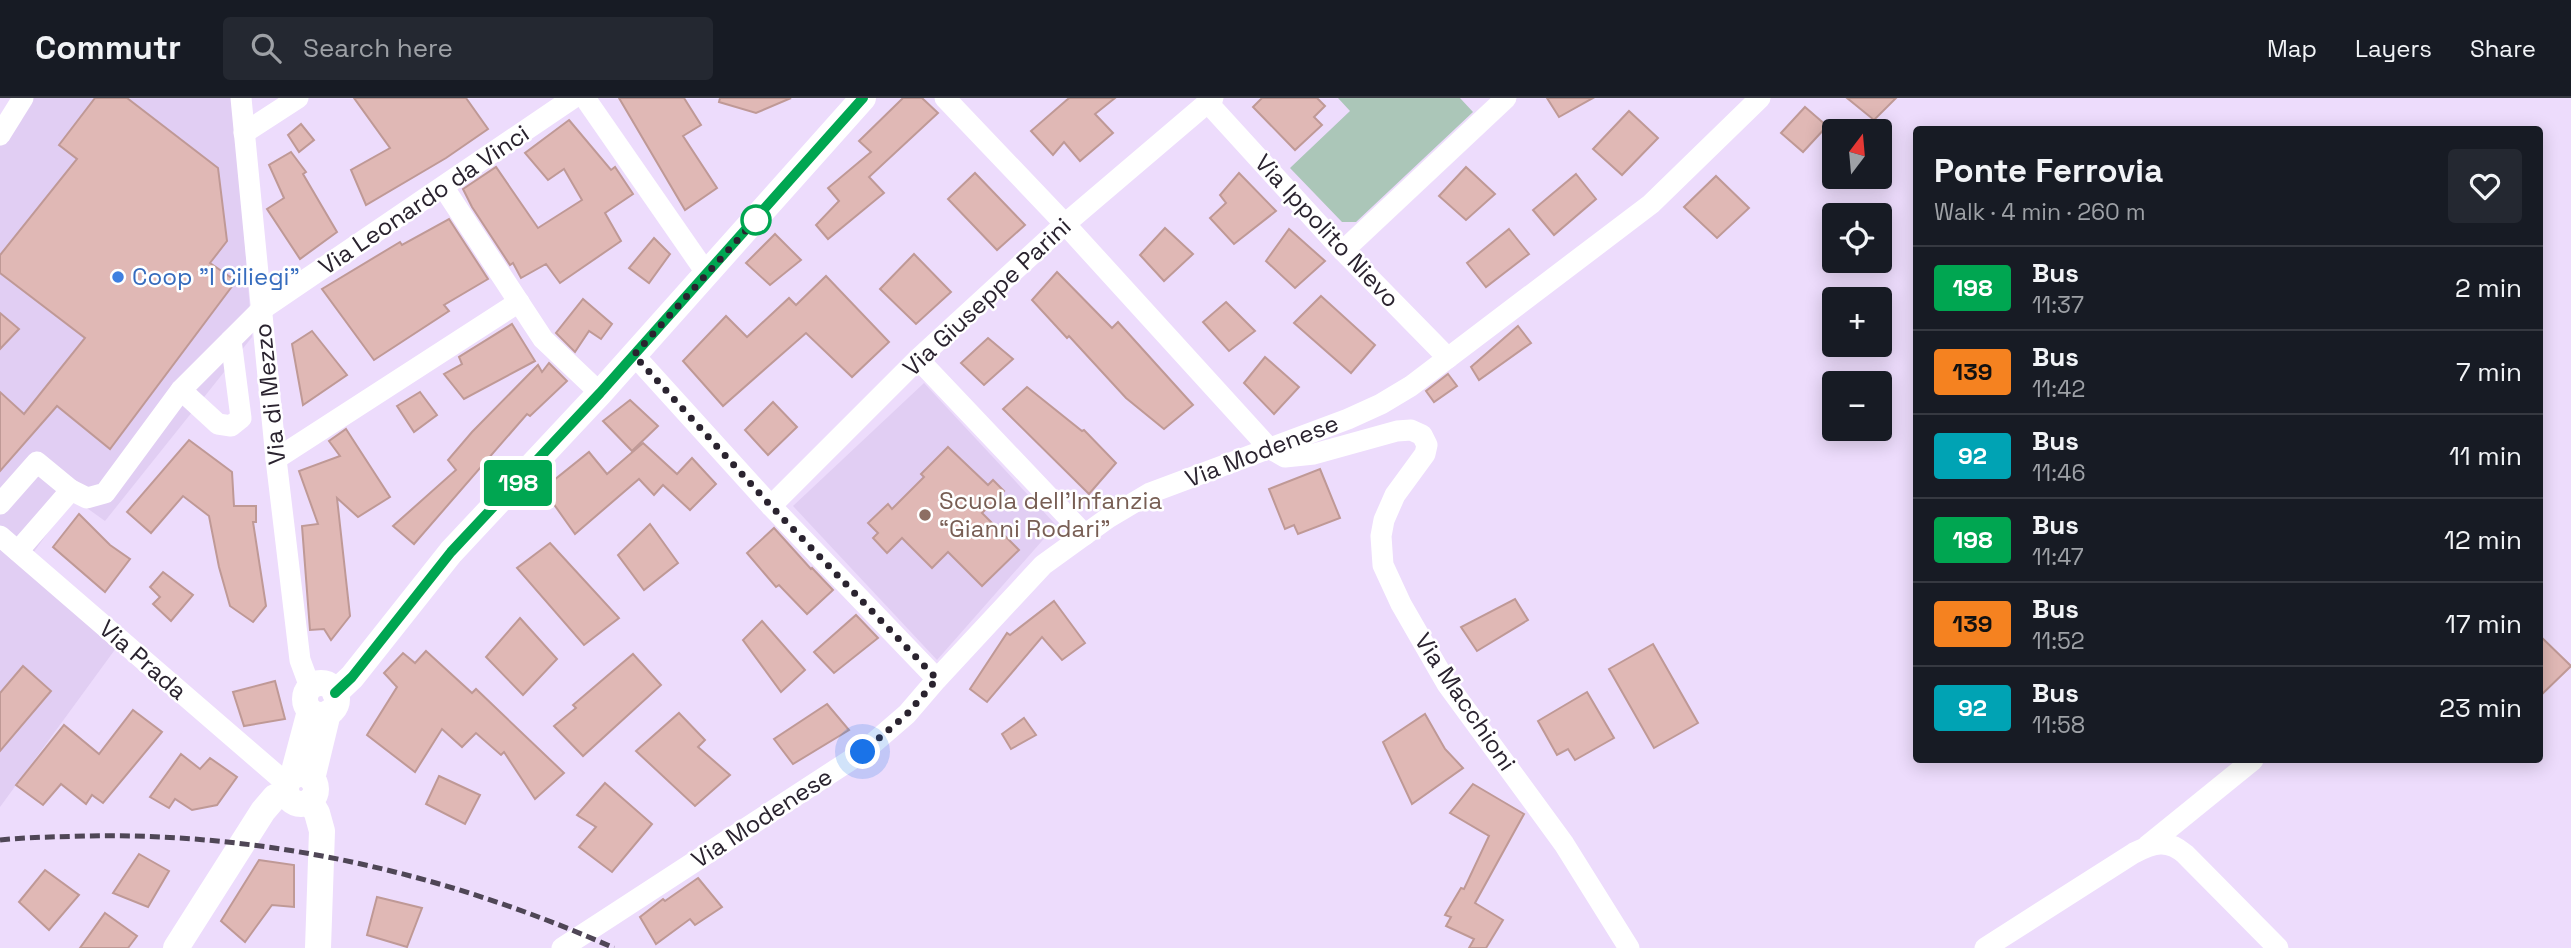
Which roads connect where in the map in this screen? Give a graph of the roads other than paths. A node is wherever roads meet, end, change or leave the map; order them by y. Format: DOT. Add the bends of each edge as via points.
graph roads {
  1 [pos="23,98"];
  2 [pos="241,98"];
  3 [pos="298,98"];
  4 [pos="573,98"];
  5 [pos="585,98"];
  6 [pos="863,98"];
  7 [pos="945,98"];
  8 [pos="1506,98"];
  9 [pos="1211,100"];
  10 [pos="1755,100"];
  11 [pos="244,133"];
  12 [pos="0,135"];
  13 [pos="444,188"];
  14 [pos="1065,225"];
  15 [pos="1343,251"];
  16 [pos="707,274"];
  17 [pos="519,302"];
  18 [pos="261,310"];
  19 [pos="231,340"];
  20 [pos="634,355"];
  21 [pos="1448,358"];
  22 [pos="918,359"];
  23 [pos="181,390"];
  24 [pos="600,393"];
  25 [pos="1269,448"];
  26 [pos="276,460"];
  27 [pos="71,490"];
  28 [pos="0,504"];
  29 [pos="771,506"];
  30 [pos="1085,535"];
  31 [pos="0,536"];
  32 [pos="18,551"];
  33 [pos="937,679"];
  34 [pos="321,701"];
  35 [pos="2249,763"];
  36 [pos="297,786"];
  37 [pos="2145,847"];
  38 [pos="565,946"];
  39 [pos="176,948"];
  40 [pos="318,948"];
  41 [pos="1629,948"];
  42 [pos="1985,948"];
  43 [pos="2278,948"];
  1 -- 12 [label="street"];
  2 -- 11 [label="street, Via di Mezzo"];
  3 -- 11 [label="street"];
  4 -- 13 [label="street, Via Leonardo da Vinci"];
  5 -- 16 [label="street"];
  6 -- 16 [label="main road"];
  7 -- 14 [label="street"];
  8 -- 15 [label="street"];
  9 -- 14 [label="street, Via Giuseppe Parini"];
  9 -- 15 [label="street, Via Ippolito Nievo"];
  10 -- 21 [label="street, Via Modenese" via="1651,204"];
  11 -- 18 [label="street, Via di Mezzo"];
  13 -- 17 [label="street"];
  13 -- 18 [label="street, Via Leonardo da Vinci"];
  14 -- 22 [label="street, Via Giuseppe Parini"];
  14 -- 25 [label="street"];
  15 -- 21 [label="street, Via Ippolito Nievo"];
  16 -- 20 [label="main road"];
  17 -- 24 [label="street" via="543,339"];
  17 -- 26 [label="street"];
  18 -- 19 [label="street, Via Leonardo da Vinci"];
  18 -- 26 [label="street, Via di Mezzo"];
  19 -- 23 [label="street, Via Leonardo da Vinci"];
  19 -- 23 [label="street" via="241,418 231,426 218,424"];
  20 -- 24 [label="main road"];
  20 -- 29 [label="street"];
  21 -- 25 [label="street, Via Modenese" via="1381,404"];
  22 -- 29 [label="street, Via Giuseppe Parini"];
  22 -- 30 [label="street"];
  23 -- 27 [label="street, Via Leonardo da Vinci" via="105,493 87,498"];
  24 -- 34 [label="main road" via="451,552 352,677"];
  25 -- 30 [label="street, Via Modenese" via="1150,494"];
  25 -- 41 [label="street, Via Macchioni" via="1285,457 1314,454 1397,431 1418,432 1425,439 1425,454 1395,495 1384,520 1381,550 1387,576 1447,684 1564,844"];
  26 -- 34 [label="street, Via di Mezzo" via="300,660"];
  27 -- 28 [label="street" via="37,462"];
  27 -- 32 [label="street"];
  29 -- 33 [label="street"];
  30 -- 33 [label="street, Via Modenese" via="1044,565"];
  31 -- 32 [label="street, Via Prada"];
  32 -- 36 [label="street, Via Prada"];
  33 -- 38 [label="street, Via Modenese" via="907,714 863,752"];
  34 -- 36 [label="main road"];
  35 -- 37 [label="street"];
  36 -- 39 [label="main road" via="275,797"];
  36 -- 40 [label="main road" via="317,813 322,831"];
  37 -- 42 [label="street"];
  37 -- 43 [label="street" via="2156,843 2176,847"];
}
